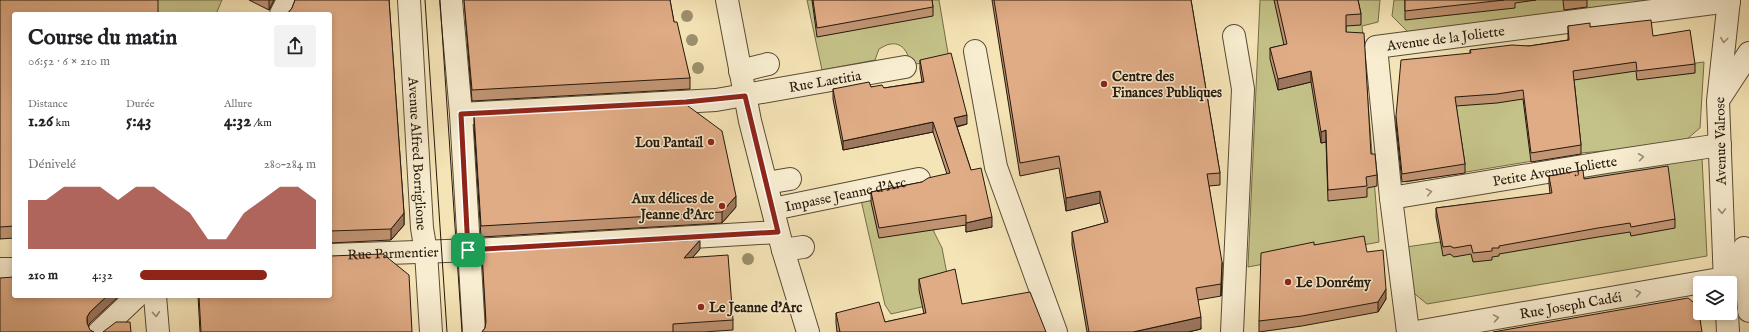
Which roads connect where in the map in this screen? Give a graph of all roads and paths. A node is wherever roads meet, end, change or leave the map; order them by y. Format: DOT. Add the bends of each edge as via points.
graph roads {
  1 [pos="288,0"];
  2 [pos="408,0"];
  3 [pos="452,0"];
  4 [pos="727,0"];
  5 [pos="1729,0"];
  6 [pos="282,12"];
  7 [pos="1234,36"];
  8 [pos="975,51"];
  9 [pos="1749,53"];
  10 [pos="768,64"];
  11 [pos="905,67"];
  12 [pos="740,71"];
  13 [pos="745,96"];
  14 [pos="1718,101"];
  15 [pos="461,114"];
  16 [pos="1720,146"];
  17 [pos="790,178"];
  18 [pos="919,180"];
  19 [pos="766,183"];
  20 [pos="1391,198"];
  21 [pos="773,209"];
  22 [pos="788,243"];
  23 [pos="1744,248"];
  24 [pos="462,251"];
  25 [pos="426,252"];
  26 [pos="332,256"];
  27 [pos="0,269"];
  28 [pos="12,269"];
  29 [pos="1725,276"];
  30 [pos="1693,285"];
  31 [pos="135,298"];
  32 [pos="155,298"];
  33 [pos="1749,311"];
  34 [pos="1727,320"];
  35 [pos="99,332"];
  36 [pos="158,332"];
  37 [pos="431,332"];
  38 [pos="474,332"];
  39 [pos="808,332"];
  40 [pos="1056,332"];
  41 [pos="1232,332"];
  42 [pos="1408,332"];
  43 [pos="1416,332"];
  44 [pos="1728,332"];
  1 -- 6 [label="street"];
  2 -- 25 [label="street, Avenue Alfred Borriglione" via="422,228"];
  3 -- 15 [label="street"];
  4 -- 12 [label="street"];
  5 -- 14 [label="street, Avenue Valrose, one-way"];
  5 -- 20 [label="street, Avenue de la Joliette" via="1376,47"];
  7 -- 41 [label="street" via="1243,89"];
  8 -- 40 [label="street" via="996,167"];
  9 -- 14 [label="street"];
  10 -- 12 [label="street"];
  11 -- 13 [label="street, Rue Laetitia"];
  12 -- 13 [label="street"];
  13 -- 15 [label="street, Rue Laetitia" via="686,102"];
  13 -- 19 [label="street"];
  14 -- 16 [label="street, Avenue Valrose"];
  15 -- 24 [label="street"];
  20 -- 16 [label="street, Petite Avenue Joliette, one-way"];
  16 -- 29 [label="street, Avenue Valrose, one-way"];
  17 -- 19 [label="street"];
  18 -- 21 [label="street, Impasse Jeanne d'Arc"];
  19 -- 21 [label="street"];
  20 -- 42 [label="street, Avenue de la Joliette"];
  21 -- 22 [label="street"];
  22 -- 24 [label="street, Rue Parmentier"];
  22 -- 39 [label="street"];
  23 -- 33 [label="street"];
  24 -- 25 [label="street, Rue Parmentier"];
  24 -- 38 [label="street"];
  25 -- 26 [label="street, Rue Parmentier"];
  25 -- 37 [label="street, Avenue Alfred Borriglione"];
  27 -- 28 [label="street"];
  43 -- 30 [label="street, Rue Joseph Cadéi, one-way"];
  31 -- 35 [label="street"];
  32 -- 36 [label="street, one-way"];
  34 -- 44 [label="street"];
}
